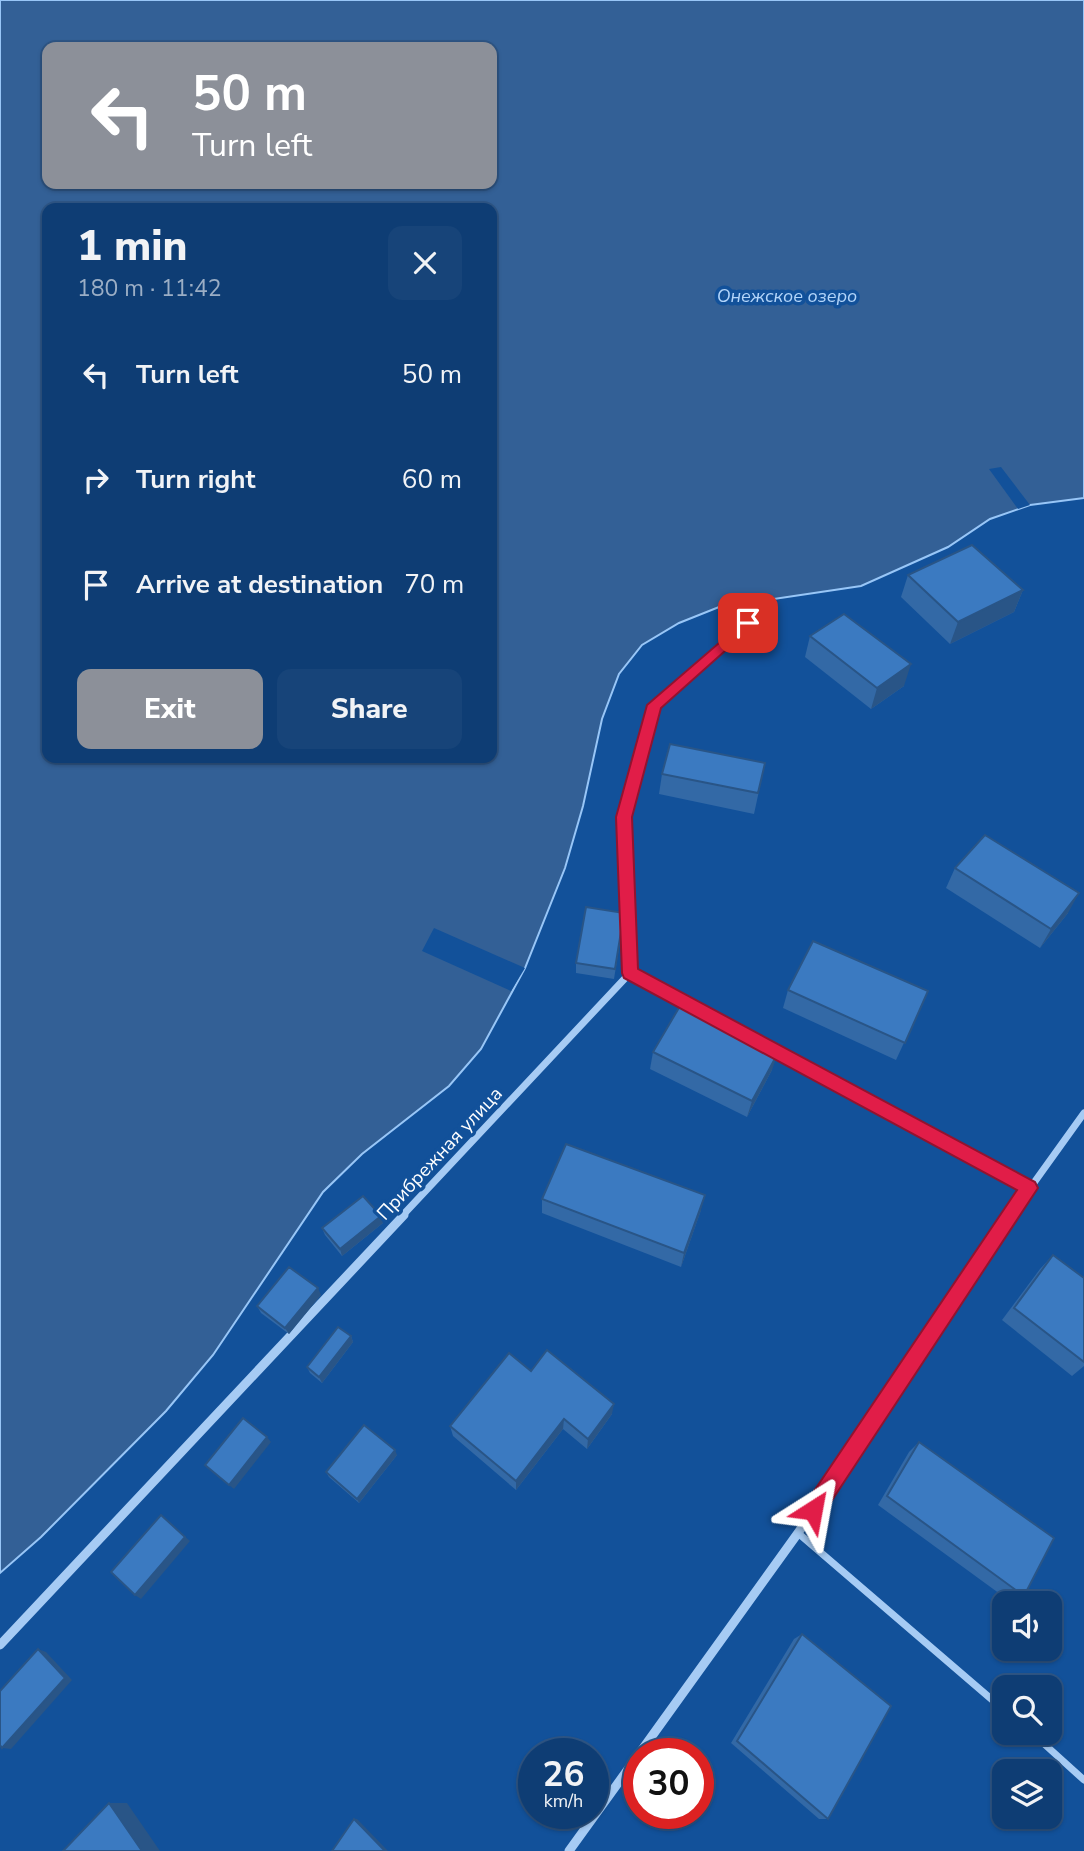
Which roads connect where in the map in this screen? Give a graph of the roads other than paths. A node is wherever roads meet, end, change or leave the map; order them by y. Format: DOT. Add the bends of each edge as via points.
graph roads {
  1 [pos="748,623"];
  2 [pos="630,973"];
  3 [pos="1084,1113"];
  4 [pos="1029,1188"];
  5 [pos="798,1533"];
  6 [pos="0,1645"];
  7 [pos="992,1700"];
  8 [pos="651,1738"];
  9 [pos="1045,1745"];
  10 [pos="623,1776"];
  11 [pos="1084,1780"];
  12 [pos="569,1851"];
  1 -- 2 [label="street" via="654,705 624,817"];
  2 -- 4 [label="lane"];
  2 -- 6 [label="street, Прибрежная улица"];
  3 -- 4 [label="street"];
  4 -- 5 [label="street"];
  5 -- 7 [label="lane"];
  5 -- 8 [label="street"];
  9 -- 11 [label="lane"];
  10 -- 12 [label="street"];
}
